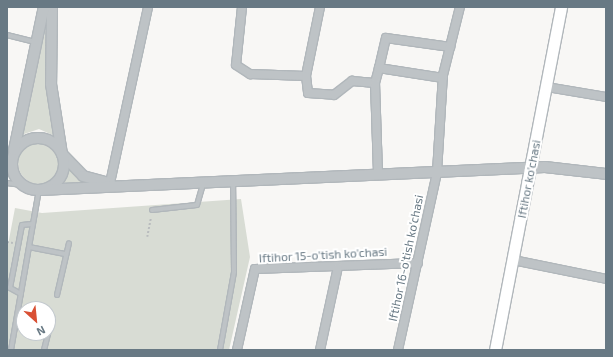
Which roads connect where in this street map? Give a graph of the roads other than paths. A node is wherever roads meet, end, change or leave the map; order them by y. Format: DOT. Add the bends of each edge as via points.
graph roads {
  1 [pos="44,7"];
  2 [pos="52,7"];
  3 [pos="148,7"];
  4 [pos="242,7"];
  5 [pos="320,7"];
  6 [pos="460,7"];
  7 [pos="561,7"];
  8 [pos="7,35"];
  9 [pos="38,43"];
  10 [pos="450,47"];
  11 [pos="378,68"];
  12 [pos="306,76"];
  13 [pos="443,78"];
  14 [pos="375,83"];
  15 [pos="547,87"];
  16 [pos="606,97"];
  17 [pos="14,153"];
  18 [pos="62,154"];
  19 [pos="531,168"];
  20 [pos="437,172"];
  21 [pos="378,174"];
  22 [pos="606,174"];
  23 [pos="233,181"];
  24 [pos="203,182"];
  25 [pos="7,183"];
  26 [pos="22,185"];
  27 [pos="113,185"];
  28 [pos="39,190"];
  29 [pos="152,210"];
  30 [pos="32,224"];
  31 [pos="69,243"];
  32 [pos="29,247"];
  33 [pos="66,254"];
  34 [pos="513,260"];
  35 [pos="418,263"];
  36 [pos="338,266"];
  37 [pos="606,279"];
  38 [pos="21,294"];
  39 [pos="57,295"];
  40 [pos="11,350"];
  41 [pos="220,350"];
  42 [pos="237,350"];
  43 [pos="320,350"];
  44 [pos="398,350"];
  45 [pos="495,350"];
  1 -- 9 [label="street"];
  2 -- 18 [label="street" via="50,84"];
  3 -- 27 [label="street"];
  4 -- 12 [label="street" via="236,64 250,74"];
  5 -- 12 [label="street"];
  6 -- 10 [label="street, Iftihor 16-o'tish ko'chasi"];
  7 -- 15 [label="main road, Iftihor ko'chasi"];
  8 -- 9 [label="lane"];
  9 -- 17 [label="street"];
  10 -- 11 [label="street" via="386,38"];
  10 -- 13 [label="street, Iftihor 16-o'tish ko'chasi"];
  11 -- 13 [label="street"];
  11 -- 14 [label="street"];
  12 -- 14 [label="street" via="308,93 334,95 352,81"];
  13 -- 20 [label="street, Iftihor 16-o'tish ko'chasi"];
  14 -- 21 [label="street"];
  15 -- 16 [label="street"];
  15 -- 19 [label="main road, Iftihor ko'chasi"];
  17 -- 18 [label="street" via="18,145 34,137 52,141"];
  17 -- 26 [label="street" via="12,170"];
  18 -- 27 [label="street" via="83,176"];
  18 -- 28 [label="street" via="60,178"];
  19 -- 20 [label="street"];
  19 -- 22 [label="street"];
  19 -- 34 [label="main road, Iftihor ko'chasi"];
  20 -- 21 [label="street"];
  20 -- 35 [label="street, Iftihor 16-o'tish ko'chasi"];
  21 -- 23 [label="street"];
  23 -- 24 [label="street"];
  23 -- 41 [label="lane" via="234,272"];
  24 -- 27 [label="street"];
  24 -- 29 [label="lane" via="197,206"];
  25 -- 26 [label="lane"];
  26 -- 28 [label="street"];
  27 -- 28 [label="street"];
  28 -- 30 [label="lane"];
  30 -- 32 [label="lane"];
  30 -- 38 [label="lane" via="22,225 10,288"];
  31 -- 33 [label="lane"];
  32 -- 33 [label="lane"];
  32 -- 38 [label="lane"];
  33 -- 39 [label="lane"];
  34 -- 37 [label="street"];
  34 -- 45 [label="main road, Iftihor ko'chasi"];
  35 -- 36 [label="street, Iftihor 15-o'tish ko'chasi"];
  35 -- 44 [label="street, Iftihor 16-o'tish ko'chasi"];
  36 -- 42 [label="street, Iftihor 15-o'tish ko'chasi" via="253,270"];
  36 -- 43 [label="street"];
  38 -- 40 [label="lane"];
}
